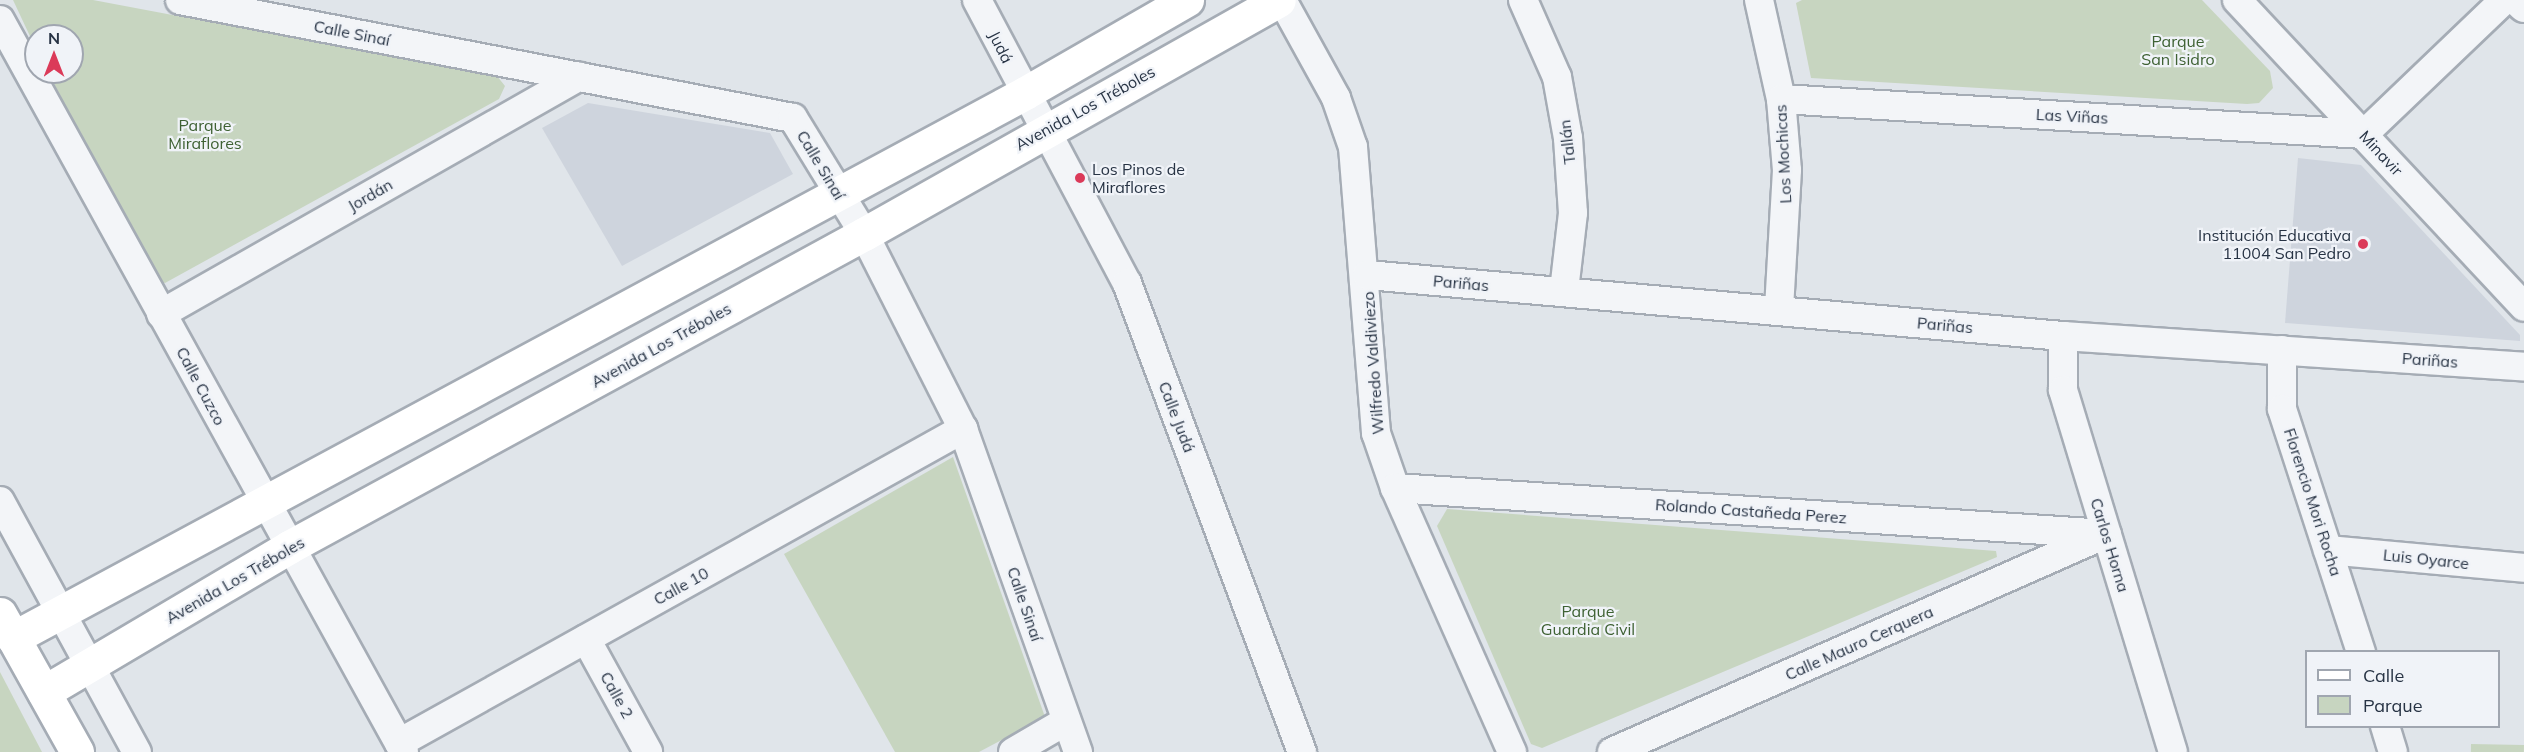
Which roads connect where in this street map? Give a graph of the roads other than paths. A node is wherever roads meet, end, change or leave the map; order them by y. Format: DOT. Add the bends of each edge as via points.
graph roads {
  1 [pos="180,0"];
  2 [pos="977,0"];
  3 [pos="1187,0"];
  4 [pos="1280,0"];
  5 [pos="1523,0"];
  6 [pos="1759,0"];
  7 [pos="2237,0"];
  8 [pos="2504,0"];
  9 [pos="2519,0"];
  10 [pos="2524,5"];
  11 [pos="0,20"];
  12 [pos="579,77"];
  13 [pos="1025,93"];
  14 [pos="1780,99"];
  15 [pos="1046,129"];
  16 [pos="2364,134"];
  17 [pos="836,192"];
  18 [pos="864,234"];
  19 [pos="1367,275"];
  20 [pos="1564,291"];
  21 [pos="2524,307"];
  22 [pos="1779,310"];
  23 [pos="162,314"];
  24 [pos="2063,336"];
  25 [pos="2282,350"];
  26 [pos="2524,367"];
  27 [pos="963,429"];
  28 [pos="1395,488"];
  29 [pos="0,501"];
  30 [pos="263,501"];
  31 [pos="2106,534"];
  32 [pos="289,547"];
  33 [pos="2328,550"];
  34 [pos="2524,568"];
  35 [pos="62,614"];
  36 [pos="7,626"];
  37 [pos="586,639"];
  38 [pos="2361,650"];
  39 [pos="90,666"];
  40 [pos="44,692"];
  41 [pos="1066,721"];
  42 [pos="2386,728"];
  43 [pos="401,747"];
  44 [pos="2170,751"];
  45 [pos="76,752"];
  46 [pos="137,752"];
  47 [pos="648,752"];
  48 [pos="1013,752"];
  49 [pos="1077,752"];
  50 [pos="1302,752"];
  51 [pos="1512,752"];
  52 [pos="1612,752"];
  53 [pos="2393,752"];
  1 -- 12 [label="street, Calle Sinaí"];
  2 -- 13 [label="street, Judá"];
  3 -- 13 [label="main road"];
  4 -- 15 [label="main road, Avenida Los Tréboles"];
  4 -- 19 [label="street, Wilfredo Valdiviezo" via="1336,98 1353,147"];
  5 -- 20 [label="street, Tallán" via="1557,77 1568,138 1573,213"];
  6 -- 14 [label="street, Los Mochicas"];
  7 -- 16 [label="street, Minavir"];
  8 -- 16 [label="street"];
  9 -- 10 [label="street"];
  11 -- 23 [label="street, Calle Cuzco"];
  12 -- 17 [label="street, Calle Sinaí" via="793,118"];
  12 -- 23 [label="street, Jordán"];
  13 -- 15 [label="street, Calle Judá"];
  13 -- 17 [label="main road"];
  14 -- 16 [label="street, Las Viñas"];
  14 -- 22 [label="street, Los Mochicas" via="1786,228"];
  15 -- 18 [label="main road, Avenida Los Tréboles"];
  15 -- 50 [label="street, Calle Judá" via="1127,283"];
  16 -- 21 [label="street, Minavir"];
  17 -- 18 [label="street, Calle Sinaí"];
  17 -- 30 [label="main road"];
  18 -- 27 [label="street, Calle Sinaí"];
  18 -- 32 [label="main road, Avenida Los Tréboles"];
  19 -- 20 [label="street, Pariñas"];
  19 -- 28 [label="street, Wilfredo Valdiviezo" via="1376,433"];
  20 -- 22 [label="street, Pariñas"];
  22 -- 24 [label="street, Pariñas"];
  23 -- 30 [label="street, Calle Cuzco"];
  24 -- 25 [label="street, Pariñas"];
  24 -- 31 [label="street, Carlos Horna" via="2063,390"];
  25 -- 26 [label="street, Pariñas"];
  25 -- 33 [label="street, Florencio Mori Rocha" via="2282,409"];
  27 -- 37 [label="street, Calle 10"];
  27 -- 41 [label="street, Calle Sinaí"];
  28 -- 31 [label="street, Rolando Castañeda Perez"];
  28 -- 51 [label="street, Wilfredo Valdiviezo"];
  29 -- 35 [label="street"];
  30 -- 32 [label="street, Calle Cuzco"];
  30 -- 35 [label="main road"];
  31 -- 44 [label="street, Carlos Horna"];
  31 -- 52 [label="street, Calle Mauro Cerquera"];
  32 -- 39 [label="main road, Avenida Los Tréboles"];
  32 -- 43 [label="street, Calle Cuzco"];
  33 -- 34 [label="street, Luis Oyarce"];
  33 -- 38 [label="street, Florencio Mori Rocha"];
  35 -- 36 [label="main road"];
  35 -- 39 [label="street"];
  36 -- 40 [label="main road"];
  37 -- 43 [label="street, Calle 10"];
  37 -- 47 [label="street, Calle 2"];
  39 -- 40 [label="main road, Avenida Los Tréboles"];
  39 -- 46 [label="street"];
  40 -- 45 [label="main road"];
  41 -- 48 [label="street"];
  41 -- 49 [label="street, Calle Sinaí"];
  42 -- 53 [label="street"];
}
